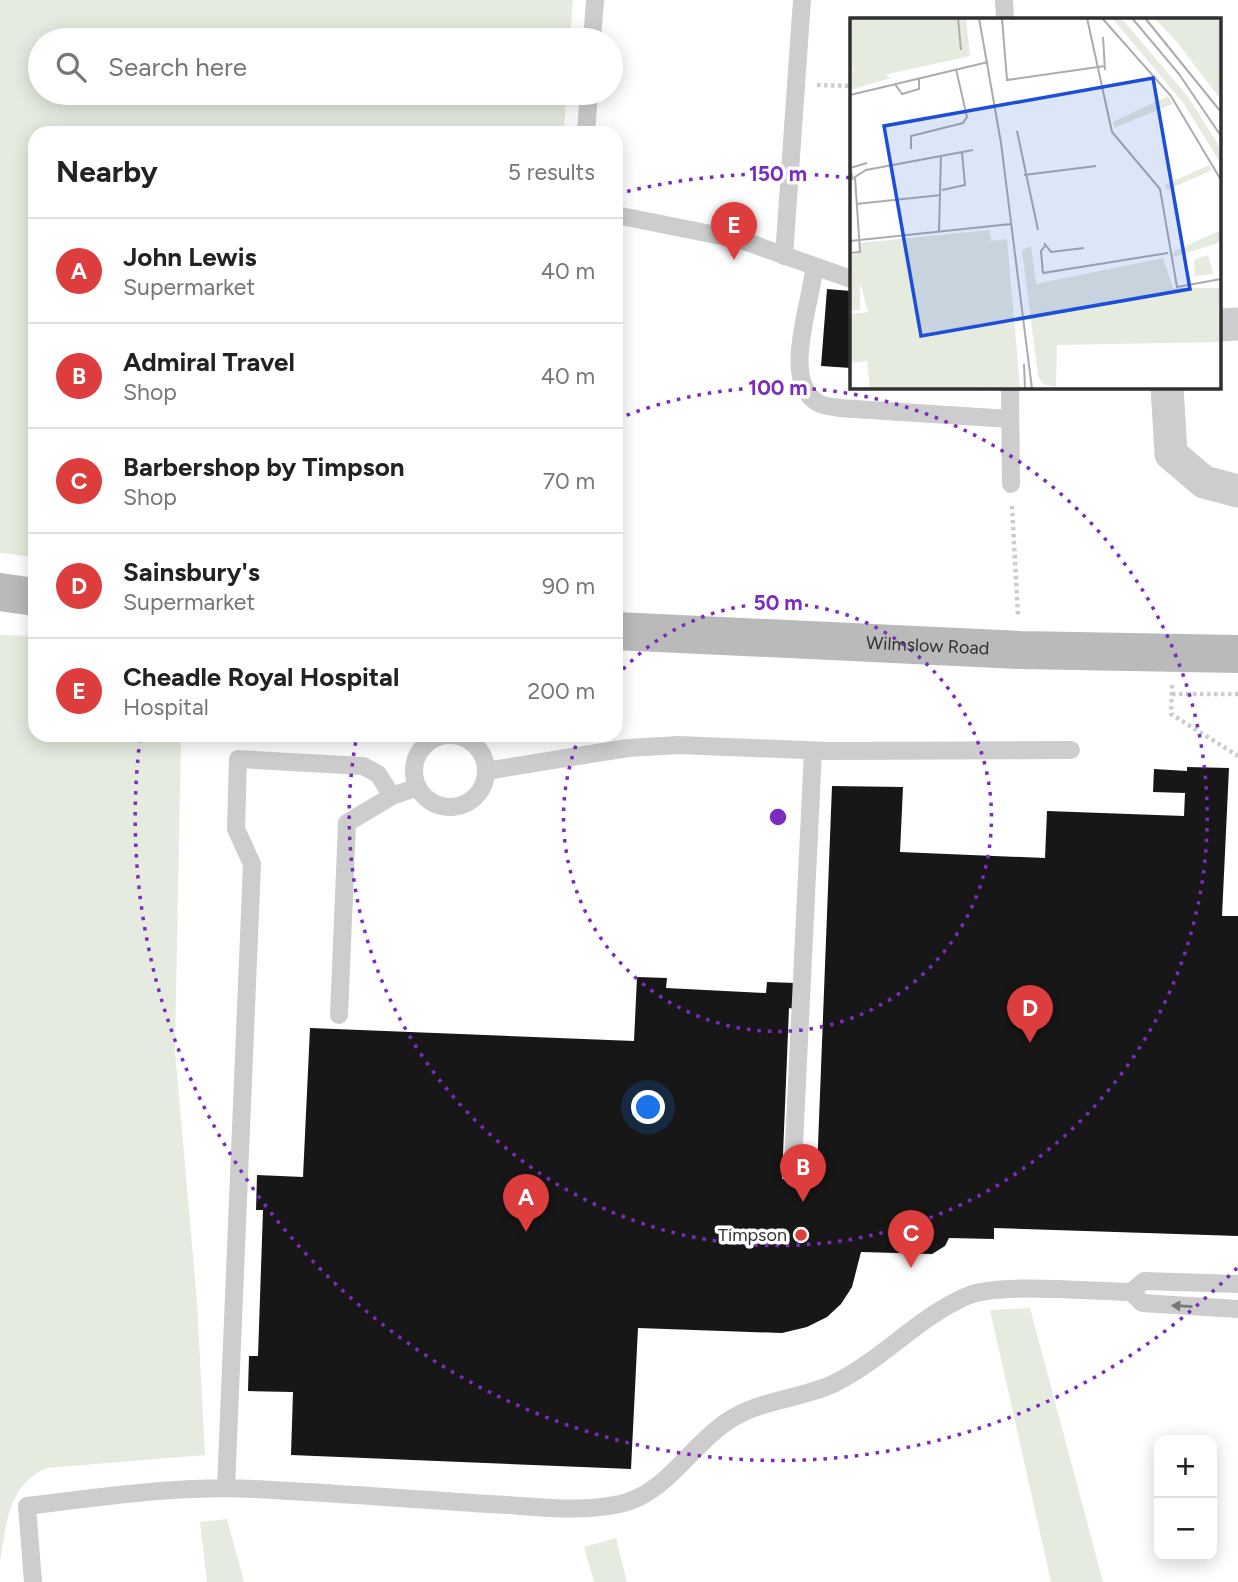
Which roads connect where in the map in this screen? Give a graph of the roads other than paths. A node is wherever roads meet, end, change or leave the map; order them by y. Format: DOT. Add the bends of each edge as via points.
graph roads {
  1 [pos="595,0"];
  2 [pos="802,0"];
  3 [pos="1004,0"];
  4 [pos="1004,18"];
  5 [pos="593,28"];
  6 [pos="588,105"];
  7 [pos="587,126"];
  8 [pos="623,216"];
  9 [pos="783,256"];
  10 [pos="814,268"];
  11 [pos="850,279"];
  12 [pos="1238,324"];
  13 [pos="1220,325"];
  14 [pos="1010,388"];
  15 [pos="1167,388"];
  16 [pos="1010,418"];
  17 [pos="1011,484"];
  18 [pos="1238,491"];
  19 [pos="0,592"];
  20 [pos="28,598"];
  21 [pos="28,599"];
  22 [pos="0,600"];
  23 [pos="623,631"];
  24 [pos="1238,654"];
  25 [pos="428,742"];
  26 [pos="467,742"];
  27 [pos="1071,750"];
  28 [pos="813,751"];
  29 [pos="486,771"];
  30 [pos="418,787"];
  31 [pos="392,796"];
  32 [pos="340,1015"];
  33 [pos="793,1165"];
  34 [pos="1238,1284"];
  35 [pos="1131,1292"];
  36 [pos="1238,1309"];
  37 [pos="226,1488"];
  38 [pos="33,1582"];
  1 -- 5 [label="lane"];
  2 -- 9 [label="lane"];
  3 -- 4 [label="lane"];
  6 -- 7 [label="lane"];
  8 -- 9 [label="lane" via="741,240"];
  9 -- 10 [label="lane"];
  10 -- 11 [label="lane"];
  10 -- 16 [label="lane" via="799,349 800,372 818,403"];
  12 -- 13 [label="street"];
  14 -- 16 [label="lane"];
  15 -- 18 [label="street" via="1171,454 1204,482"];
  16 -- 17 [label="lane"];
  19 -- 20 [label="main road"];
  21 -- 22 [label="main road"];
  23 -- 24 [label="main road, Wilmslow Road" via="1021,650"];
  25 -- 30 [label="lane" via="418,755"];
  26 -- 29 [label="lane" via="478,748"];
  27 -- 28 [label="lane"];
  28 -- 29 [label="lane" via="628,748"];
  28 -- 33 [label="lane"];
  29 -- 30 [label="lane" via="476,796 461,806 432,802"];
  30 -- 31 [label="lane"];
  31 -- 32 [label="lane" via="348,823"];
  31 -- 37 [label="lane" via="378,774 363,766 238,759 236,829 252,864"];
  34 -- 35 [label="lane" via="1144,1281"];
  36 -- 35 [label="lane, one-way" via="1142,1303"];
  35 -- 37 [label="lane" via="1025,1289 970,1294 920,1323 848,1377 759,1404 727,1421 645,1496 622,1504 538,1506"];
  37 -- 38 [label="lane" via="27,1506"];
}
